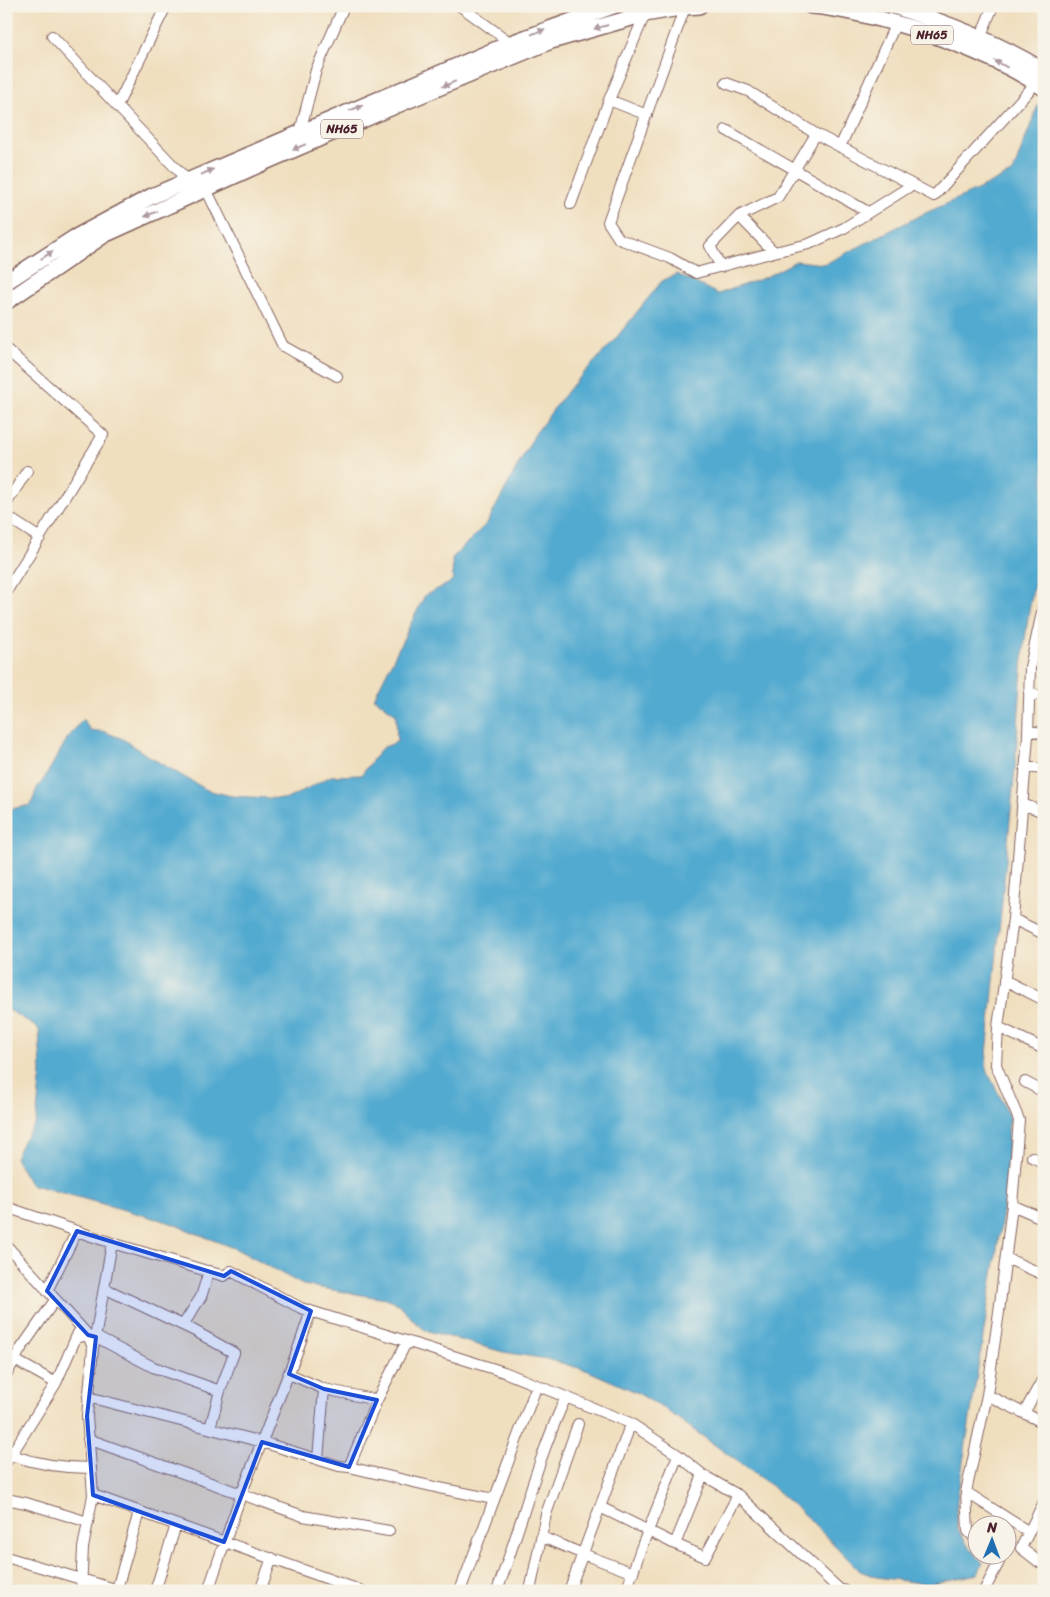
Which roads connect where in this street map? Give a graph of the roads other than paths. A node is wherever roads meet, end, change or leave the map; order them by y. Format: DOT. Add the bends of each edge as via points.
graph roads {
  1 [pos="166,6"];
  2 [pos="344,6"];
  3 [pos="460,6"];
  4 [pos="613,6"];
  5 [pos="811,6"];
  6 [pos="894,6"];
  7 [pos="993,6"];
  8 [pos="692,7"];
  9 [pos="645,14"];
  10 [pos="896,23"];
  11 [pos="52,36"];
  12 [pos="980,38"];
  13 [pos="511,42"];
  14 [pos="1041,81"];
  15 [pos="726,83"];
  16 [pos="609,100"];
  17 [pos="117,106"];
  18 [pos="648,115"];
  19 [pos="726,130"];
  20 [pos="300,132"];
  21 [pos="816,134"];
  22 [pos="840,147"];
  23 [pos="795,169"];
  24 [pos="188,181"];
  25 [pos="912,185"];
  26 [pos="206,188"];
  27 [pos="571,204"];
  28 [pos="868,212"];
  29 [pos="739,216"];
  30 [pos="774,252"];
  31 [pos="721,267"];
  32 [pos="6,282"];
  33 [pos="6,302"];
  34 [pos="6,350"];
  35 [pos="337,376"];
  36 [pos="27,470"];
  37 [pos="6,504"];
  38 [pos="6,516"];
  39 [pos="40,538"];
  40 [pos="6,592"];
  41 [pos="1044,602"];
  42 [pos="1029,693"];
  43 [pos="1044,696"];
  44 [pos="1028,730"];
  45 [pos="1044,734"];
  46 [pos="1025,767"];
  47 [pos="1044,769"];
  48 [pos="1022,804"];
  49 [pos="1044,812"];
  50 [pos="1013,919"];
  51 [pos="1044,934"];
  52 [pos="1004,980"];
  53 [pos="1044,1000"];
  54 [pos="998,1027"];
  55 [pos="1044,1049"];
  56 [pos="1025,1082"];
  57 [pos="1044,1092"];
  58 [pos="1032,1157"];
  59 [pos="1044,1163"];
  60 [pos="1012,1205"];
  61 [pos="6,1207"];
  62 [pos="1044,1220"];
  63 [pos="77,1231"];
  64 [pos="112,1243"];
  65 [pos="7,1248"];
  66 [pos="1006,1258"];
  67 [pos="209,1271"];
  68 [pos="1044,1275"];
  69 [pos="104,1288"];
  70 [pos="47,1291"];
  71 [pos="55,1300"];
  72 [pos="312,1311"];
  73 [pos="183,1325"];
  74 [pos="88,1334"];
  75 [pos="407,1341"];
  76 [pos="10,1358"];
  77 [pos="289,1374"];
  78 [pos="6,1375"];
  79 [pos="1044,1377"];
  80 [pos="56,1383"];
  81 [pos="537,1385"];
  82 [pos="324,1389"];
  83 [pos="220,1391"];
  84 [pos="987,1395"];
  85 [pos="566,1397"];
  86 [pos="88,1398"];
  87 [pos="377,1400"];
  88 [pos="1024,1413"];
  89 [pos="630,1423"];
  90 [pos="1044,1423"];
  91 [pos="578,1424"];
  92 [pos="210,1428"];
  93 [pos="88,1439"];
  94 [pos="262,1442"];
  95 [pos="678,1455"];
  96 [pos="9,1458"];
  97 [pos="318,1460"];
  98 [pos="349,1467"];
  99 [pos="90,1468"];
  100 [pos="703,1475"];
  101 [pos="966,1492"];
  102 [pos="241,1494"];
  103 [pos="93,1495"];
  104 [pos="738,1495"];
  105 [pos="6,1499"];
  106 [pos="494,1499"];
  107 [pos="1044,1502"];
  108 [pos="600,1508"];
  109 [pos="139,1512"];
  110 [pos="88,1522"];
  111 [pos="176,1524"];
  112 [pos="389,1531"];
  113 [pos="648,1531"];
  114 [pos="968,1531"];
  115 [pos="1029,1532"];
  116 [pos="542,1537"];
  117 [pos="224,1542"];
  118 [pos="675,1544"];
  119 [pos="583,1554"];
  120 [pos="6,1557"];
  121 [pos="272,1558"];
  122 [pos="1044,1563"];
  123 [pos="998,1564"];
  124 [pos="633,1573"];
  125 [pos="81,1579"];
  126 [pos="120,1590"];
  127 [pos="81,1591"];
  128 [pos="155,1591"];
  129 [pos="208,1591"];
  130 [pos="260,1591"];
  131 [pos="362,1591"];
  132 [pos="460,1591"];
  133 [pos="496,1591"];
  134 [pos="530,1591"];
  135 [pos="569,1591"];
  136 [pos="626,1591"];
  137 [pos="846,1591"];
  138 [pos="984,1591"];
  1 -- 17 [label="street"];
  2 -- 20 [label="street" via="316,70"];
  3 -- 13 [label="street"];
  13 -- 4 [label="highway, NH65, one-way"];
  5 -- 10 [label="highway, NH65"];
  6 -- 12 [label="highway, NH65" via="940,20"];
  7 -- 12 [label="street"];
  8 -- 9 [label="highway, NH65"];
  8 -- 18 [label="street"];
  9 -- 16 [label="street"];
  9 -- 26 [label="highway, NH65, one-way" via="551,41"];
  14 -- 10 [label="highway, NH65, one-way" via="979,53"];
  10 -- 22 [label="street"];
  11 -- 17 [label="street"];
  12 -- 14 [label="highway, NH65" via="1020,56"];
  20 -- 13 [label="highway, NH65, one-way"];
  14 -- 25 [label="street" via="934,196"];
  15 -- 21 [label="street" via="748,91"];
  16 -- 18 [label="street"];
  16 -- 27 [label="street"];
  17 -- 24 [label="street"];
  18 -- 31 [label="street" via="608,222 619,239 670,258 696,274"];
  19 -- 23 [label="street"];
  24 -- 20 [label="highway, NH65, one-way"];
  21 -- 22 [label="street"];
  21 -- 23 [label="street"];
  22 -- 25 [label="street"];
  23 -- 28 [label="street"];
  23 -- 29 [label="street" via="778,197"];
  32 -- 24 [label="highway, NH65, one-way" via="74,238 152,196"];
  25 -- 28 [label="street"];
  26 -- 33 [label="highway, NH65, one-way" via="104,235"];
  26 -- 35 [label="street" via="283,346"];
  28 -- 30 [label="street" via="844,228 808,244"];
  29 -- 30 [label="street"];
  29 -- 31 [label="street" via="710,246"];
  30 -- 31 [label="street"];
  34 -- 39 [label="street" via="103,435"];
  36 -- 37 [label="street"];
  38 -- 39 [label="street"];
  39 -- 40 [label="street"];
  41 -- 42 [label="street" via="1030,667"];
  42 -- 43 [label="street"];
  42 -- 44 [label="street"];
  44 -- 45 [label="street"];
  44 -- 46 [label="street"];
  46 -- 47 [label="street"];
  46 -- 48 [label="street"];
  48 -- 49 [label="street"];
  48 -- 50 [label="street"];
  50 -- 51 [label="street"];
  50 -- 52 [label="street"];
  52 -- 53 [label="street"];
  52 -- 54 [label="street"];
  54 -- 55 [label="street"];
  54 -- 60 [label="street" via="996,1065 1019,1120"];
  56 -- 57 [label="street"];
  58 -- 59 [label="street"];
  60 -- 62 [label="street"];
  60 -- 66 [label="street"];
  61 -- 63 [label="street"];
  63 -- 64 [label="street"];
  63 -- 70 [label="street"];
  64 -- 67 [label="street"];
  64 -- 69 [label="street"];
  65 -- 70 [label="street"];
  66 -- 68 [label="street"];
  66 -- 84 [label="street"];
  67 -- 72 [label="street" via="224,1276 231,1271"];
  67 -- 73 [label="street" via="200,1297"];
  69 -- 73 [label="street"];
  69 -- 74 [label="street"];
  70 -- 71 [label="street"];
  71 -- 74 [label="street"];
  71 -- 76 [label="street" via="20,1350"];
  72 -- 75 [label="street"];
  72 -- 77 [label="street"];
  73 -- 83 [label="street" via="234,1353"];
  74 -- 80 [label="street" via="76,1338"];
  74 -- 83 [label="street" via="153,1367"];
  74 -- 86 [label="street" via="92,1355"];
  75 -- 81 [label="street"];
  75 -- 87 [label="street"];
  76 -- 78 [label="street"];
  76 -- 80 [label="street"];
  77 -- 82 [label="street"];
  77 -- 94 [label="street"];
  79 -- 88 [label="street"];
  80 -- 96 [label="street"];
  81 -- 85 [label="street"];
  81 -- 106 [label="street"];
  82 -- 87 [label="street"];
  82 -- 97 [label="street"];
  83 -- 92 [label="street"];
  84 -- 88 [label="street"];
  84 -- 101 [label="street"];
  85 -- 89 [label="street"];
  85 -- 133 [label="street" via="553,1425"];
  86 -- 92 [label="street"];
  86 -- 93 [label="street"];
  87 -- 98 [label="street"];
  88 -- 90 [label="street"];
  89 -- 95 [label="street"];
  89 -- 108 [label="street"];
  91 -- 116 [label="street" via="546,1514"];
  92 -- 94 [label="street"];
  93 -- 99 [label="street"];
  93 -- 102 [label="street"];
  94 -- 97 [label="street"];
  94 -- 102 [label="street"];
  95 -- 100 [label="street"];
  95 -- 113 [label="street"];
  96 -- 99 [label="street" via="68,1468"];
  97 -- 98 [label="street"];
  98 -- 106 [label="street"];
  99 -- 103 [label="street"];
  100 -- 104 [label="street"];
  100 -- 118 [label="street"];
  101 -- 114 [label="street"];
  101 -- 115 [label="street"];
  102 -- 112 [label="street" via="303,1516"];
  102 -- 117 [label="street"];
  103 -- 109 [label="street"];
  103 -- 110 [label="street"];
  104 -- 118 [label="street" via="705,1557"];
  104 -- 137 [label="street" via="839,1589"];
  105 -- 110 [label="street"];
  106 -- 132 [label="street"];
  107 -- 115 [label="street"];
  108 -- 113 [label="street"];
  108 -- 119 [label="street"];
  109 -- 111 [label="street"];
  109 -- 126 [label="street"];
  110 -- 125 [label="street"];
  111 -- 117 [label="street"];
  111 -- 128 [label="street"];
  113 -- 118 [label="street"];
  113 -- 124 [label="street"];
  115 -- 122 [label="street" via="1021,1548"];
  116 -- 119 [label="street"];
  116 -- 134 [label="street"];
  117 -- 121 [label="street"];
  117 -- 129 [label="street"];
  119 -- 124 [label="street"];
  119 -- 135 [label="street"];
  120 -- 125 [label="street"];
  121 -- 130 [label="street"];
  121 -- 131 [label="street"];
  123 -- 138 [label="street"];
  124 -- 136 [label="street"];
  125 -- 126 [label="street"];
  125 -- 127 [label="street"];
}
